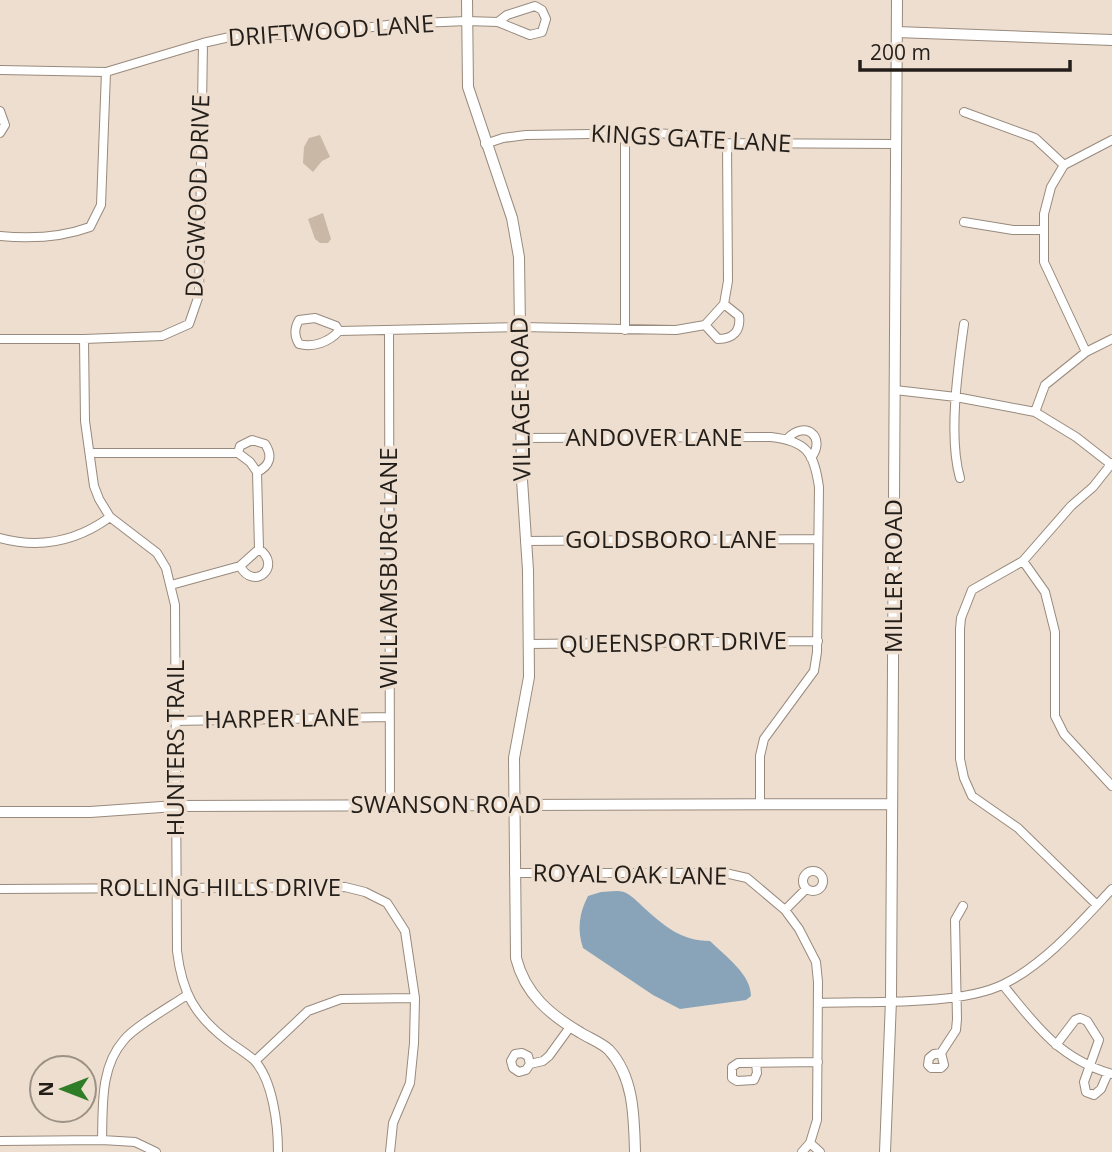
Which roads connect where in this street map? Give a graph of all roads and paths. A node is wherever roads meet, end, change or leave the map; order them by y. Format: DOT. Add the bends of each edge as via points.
graph roads {
  1 [pos="467,0"];
  2 [pos="897,0"];
  3 [pos="467,21"];
  4 [pos="498,22"];
  5 [pos="897,32"];
  6 [pos="1112,40"];
  7 [pos="203,43"];
  8 [pos="0,70"];
  9 [pos="106,72"];
  10 [pos="0,111"];
  11 [pos="964,111"];
  12 [pos="0,133"];
  13 [pos="625,133"];
  14 [pos="1112,140"];
  15 [pos="727,143"];
  16 [pos="485,144"];
  17 [pos="897,144"];
  18 [pos="1064,164"];
  19 [pos="964,222"];
  20 [pos="1044,230"];
  21 [pos="0,236"];
  22 [pos="724,304"];
  23 [pos="964,324"];
  24 [pos="705,325"];
  25 [pos="520,327"];
  26 [pos="625,330"];
  27 [pos="339,331"];
  28 [pos="388,332"];
  29 [pos="0,339"];
  30 [pos="1112,339"];
  31 [pos="84,340"];
  32 [pos="1086,352"];
  33 [pos="895,390"];
  34 [pos="956,397"];
  35 [pos="1035,412"];
  36 [pos="521,438"];
  37 [pos="788,439"];
  38 [pos="90,453"];
  39 [pos="238,453"];
  40 [pos="811,458"];
  41 [pos="1112,464"];
  42 [pos="257,472"];
  43 [pos="960,478"];
  44 [pos="110,517"];
  45 [pos="0,538"];
  46 [pos="818,539"];
  47 [pos="525,541"];
  48 [pos="258,549"];
  49 [pos="1023,561"];
  50 [pos="240,566"];
  51 [pos="172,585"];
  52 [pos="818,641"];
  53 [pos="528,644"];
  54 [pos="388,717"];
  55 [pos="175,721"];
  56 [pos="1112,786"];
  57 [pos="390,804"];
  58 [pos="760,804"];
  59 [pos="892,804"];
  60 [pos="515,805"];
  61 [pos="176,806"];
  62 [pos="0,812"];
  63 [pos="514,873"];
  64 [pos="177,888"];
  65 [pos="0,889"];
  66 [pos="806,889"];
  67 [pos="1110,894"];
  68 [pos="1097,905"];
  69 [pos="963,906"];
  70 [pos="785,910"];
  71 [pos="1003,985"];
  72 [pos="187,995"];
  73 [pos="415,998"];
  74 [pos="958,998"];
  75 [pos="891,1000"];
  76 [pos="819,1003"];
  77 [pos="570,1027"];
  78 [pos="1056,1045"];
  79 [pos="941,1053"];
  80 [pos="255,1061"];
  81 [pos="818,1062"];
  82 [pos="756,1063"];
  83 [pos="530,1064"];
  84 [pos="1090,1066"];
  85 [pos="1110,1073"];
  86 [pos="102,1140"];
  87 [pos="0,1141"];
  88 [pos="810,1143"];
  89 [pos="156,1152"];
  90 [pos="278,1152"];
  91 [pos="390,1152"];
  92 [pos="635,1152"];
  93 [pos="802,1152"];
  94 [pos="820,1152"];
  95 [pos="885,1152"];
  1 -- 3 [label="street, VILLAGE ROAD"];
  2 -- 5 [label="street, MILLER ROAD"];
  3 -- 4 [label="street, DRIFTWOOD LANE"];
  3 -- 7 [label="street, DRIFTWOOD LANE" via="290,35 243,34"];
  3 -- 16 [label="street, VILLAGE ROAD" via="467,87"];
  4 -- 4 [label="street, DRIFTWOOD LANE" via="536,35 546,19 535,6"];
  5 -- 6 [label="street"];
  5 -- 17 [label="street, MILLER ROAD"];
  7 -- 9 [label="street, DRIFTWOOD LANE"];
  7 -- 31 [label="street, DOGWOOD DRIVE" via="199,295 189,324 162,336"];
  8 -- 9 [label="street, DRIFTWOOD LANE"];
  9 -- 21 [label="street" via="101,205 90,227 36,239"];
  10 -- 12 [label="street" via="5,125"];
  11 -- 18 [label="street" via="1035,138"];
  13 -- 15 [label="street, KINGS GATE LANE" via="684,135"];
  13 -- 16 [label="street, KINGS GATE LANE" via="526,135"];
  13 -- 26 [label="street"];
  14 -- 18 [label="street"];
  15 -- 17 [label="street, KINGS GATE LANE"];
  15 -- 22 [label="street" via="728,281"];
  16 -- 25 [label="street, VILLAGE ROAD" via="517,236"];
  17 -- 33 [label="street, MILLER ROAD"];
  18 -- 20 [label="street" via="1045,201"];
  19 -- 20 [label="street"];
  20 -- 32 [label="street" via="1044,262"];
  22 -- 24 [label="street"];
  22 -- 24 [label="street" via="739,316 736,334 718,339"];
  23 -- 34 [label="street"];
  24 -- 26 [label="street"];
  25 -- 26 [label="street"];
  25 -- 28 [label="street"];
  25 -- 36 [label="street, VILLAGE ROAD"];
  27 -- 27 [label="street" via="315,318 299,320 295,327 299,344 308,347 332,339"];
  27 -- 28 [label="street"];
  28 -- 54 [label="street, WILLIAMSBURG LANE"];
  29 -- 31 [label="street, DOGWOOD DRIVE"];
  30 -- 32 [label="street"];
  31 -- 38 [label="street, HUNTERS TRAIL"];
  32 -- 35 [label="street" via="1045,385"];
  33 -- 34 [label="street"];
  33 -- 59 [label="street, MILLER ROAD"];
  34 -- 35 [label="street"];
  34 -- 43 [label="street"];
  35 -- 41 [label="street"];
  36 -- 37 [label="street, ANDOVER LANE"];
  36 -- 47 [label="street, VILLAGE ROAD"];
  37 -- 40 [label="street" via="806,449"];
  37 -- 40 [label="street, ANDOVER LANE" via="803,429 812,433 817,450"];
  38 -- 39 [label="street"];
  38 -- 44 [label="street, HUNTERS TRAIL" via="94,486"];
  39 -- 42 [label="street"];
  39 -- 42 [label="street" via="240,446 252,440 265,444 268,464"];
  40 -- 46 [label="street, ANDOVER LANE" via="819,488"];
  41 -- 49 [label="street"];
  42 -- 48 [label="street"];
  44 -- 45 [label="street" via="94,529 47,543"];
  44 -- 51 [label="street, HUNTERS TRAIL" via="157,553"];
  46 -- 47 [label="street, GOLDSBORO LANE"];
  46 -- 52 [label="street, ANDOVER LANE"];
  47 -- 53 [label="street, VILLAGE ROAD"];
  48 -- 50 [label="street"];
  48 -- 50 [label="street" via="266,554 267,570 252,577"];
  49 -- 56 [label="street" via="1045,592 1055,632 1055,716 1064,734"];
  49 -- 68 [label="street" via="972,590 961,618 960,759 964,778 972,796 1018,828"];
  50 -- 51 [label="street"];
  51 -- 55 [label="street, HUNTERS TRAIL"];
  52 -- 53 [label="street, QUEENSPORT DRIVE"];
  52 -- 58 [label="street, ANDOVER LANE" via="814,671 764,739"];
  53 -- 60 [label="street, VILLAGE ROAD" via="529,677 514,758"];
  54 -- 55 [label="street, HARPER LANE"];
  54 -- 57 [label="street, WILLIAMSBURG LANE"];
  55 -- 61 [label="street, HUNTERS TRAIL"];
  57 -- 60 [label="street, SWANSON ROAD"];
  57 -- 61 [label="street, SWANSON ROAD"];
  58 -- 59 [label="street, SWANSON ROAD"];
  58 -- 60 [label="street, SWANSON ROAD"];
  59 -- 75 [label="street, MILLER ROAD"];
  60 -- 63 [label="street, VILLAGE ROAD"];
  61 -- 62 [label="street, SWANSON ROAD"];
  61 -- 64 [label="street, HUNTERS TRAIL"];
  63 -- 70 [label="street, ROYAL OAK LANE" via="725,873 747,878"];
  63 -- 77 [label="street, VILLAGE ROAD" via="520,977 535,998"];
  64 -- 65 [label="street, ROLLING HILLS DRIVE"];
  64 -- 72 [label="street, HUNTERS TRAIL" via="177,951"];
  64 -- 73 [label="street, ROLLING HILLS DRIVE" via="314,886 365,892 387,904 405,931"];
  66 -- 70 [label="street"];
  67 -- 68 [label="street"];
  68 -- 71 [label="street" via="1034,964"];
  69 -- 74 [label="street" via="955,920"];
  70 -- 76 [label="street, ROYAL OAK LANE" via="816,962"];
  71 -- 74 [label="street"];
  71 -- 78 [label="street"];
  72 -- 80 [label="street, HUNTERS TRAIL" via="206,1023"];
  72 -- 86 [label="street" via="125,1038 111,1060 104,1086"];
  73 -- 80 [label="street" via="341,999 307,1011"];
  73 -- 91 [label="street, ROLLING HILLS DRIVE" via="410,1083 393,1123"];
  74 -- 75 [label="street"];
  74 -- 79 [label="street" via="956,1030"];
  75 -- 76 [label="street"];
  75 -- 95 [label="street, MILLER ROAD"];
  76 -- 81 [label="street, ROYAL OAK LANE"];
  77 -- 83 [label="street" via="549,1056"];
  77 -- 92 [label="street, VILLAGE ROAD" via="608,1049 624,1074 630,1091"];
  78 -- 84 [label="street"];
  78 -- 84 [label="street" via="1075,1020 1087,1021 1099,1040"];
  80 -- 90 [label="street, HUNTERS TRAIL" via="271,1093"];
  81 -- 82 [label="street"];
  81 -- 88 [label="street, ROYAL OAK LANE" via="817,1121"];
  84 -- 85 [label="street"];
  84 -- 85 [label="street" via="1084,1087 1088,1094 1098,1093"];
  86 -- 87 [label="street"];
  86 -- 89 [label="street" via="135,1142"];
  88 -- 93 [label="street, ROYAL OAK LANE"];
  88 -- 94 [label="street"];
}
